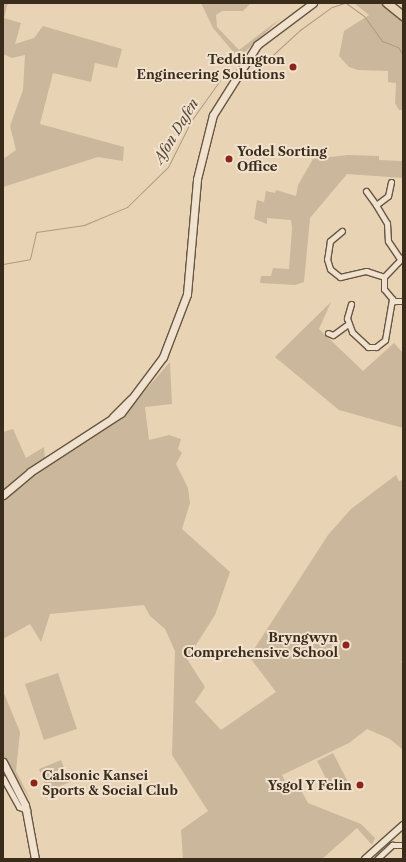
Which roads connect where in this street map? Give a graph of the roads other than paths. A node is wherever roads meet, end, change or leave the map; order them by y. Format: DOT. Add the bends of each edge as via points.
graph roads {
  1 [pos="313,3"];
  2 [pos="387,3"];
  3 [pos="395,3"];
  4 [pos="401,14"];
  5 [pos="391,182"];
  6 [pos="366,191"];
  7 [pos="376,205"];
  8 [pos="342,231"];
  9 [pos="402,258"];
  10 [pos="384,277"];
  11 [pos="392,299"];
  12 [pos="403,300"];
  13 [pos="351,304"];
  14 [pos="348,324"];
  15 [pos="328,333"];
  16 [pos="3,495"];
  17 [pos="3,762"];
  18 [pos="3,778"];
  19 [pos="27,810"];
  20 [pos="403,825"];
  21 [pos="403,845"];
  22 [pos="35,859"];
  23 [pos="365,859"];
  24 [pos="377,859"];
  1 -- 16 [label="main road" via="272,33 255,50 223,95 205,135 197,179 192,266 179,322 163,357 133,398 113,417"];
  2 -- 4 [label="highway"];
  3 -- 4 [label="highway"];
  5 -- 7 [label="street" via="388,196"];
  6 -- 7 [label="street"];
  7 -- 9 [label="street" via="387,223 388,241"];
  8 -- 10 [label="street" via="330,241 327,259 330,269 340,277 366,271"];
  9 -- 10 [label="street"];
  10 -- 11 [label="street" via="384,289"];
  11 -- 12 [label="street"];
  11 -- 14 [label="street" via="386,318 387,332 380,345 368,347 360,342"];
  13 -- 14 [label="street"];
  14 -- 15 [label="street" via="333,335"];
  17 -- 19 [label="main road"];
  18 -- 19 [label="street" via="19,807"];
  19 -- 22 [label="main road"];
  20 -- 23 [label="street"];
  21 -- 24 [label="street" via="392,845"];
}
